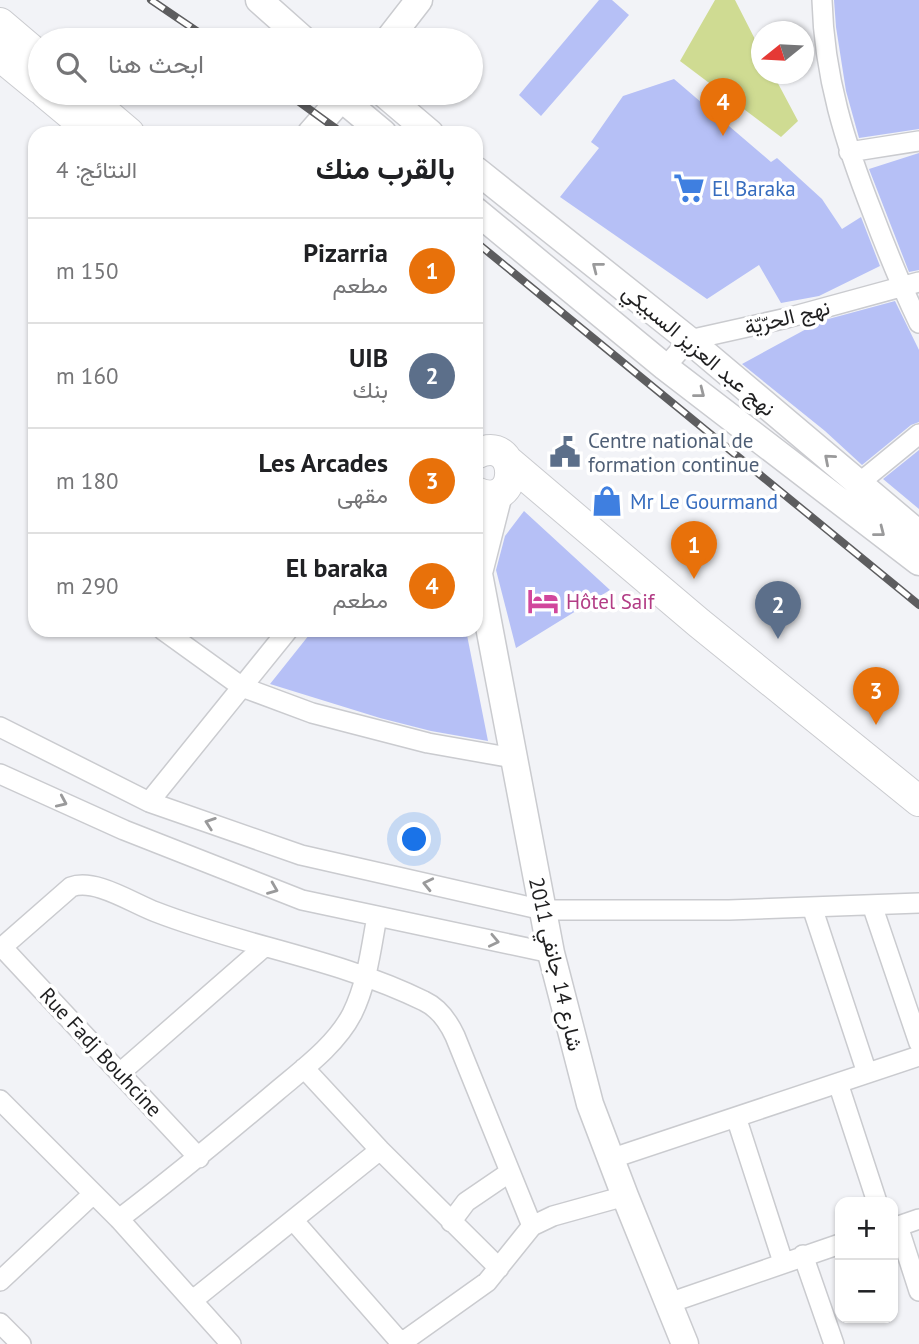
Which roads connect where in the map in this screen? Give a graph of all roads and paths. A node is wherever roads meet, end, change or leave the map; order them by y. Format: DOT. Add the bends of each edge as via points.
graph roads {
  1 [pos="259,0"];
  2 [pos="419,0"];
  3 [pos="822,0"];
  4 [pos="0,23"];
  5 [pos="290,28"];
  6 [pos="397,28"];
  7 [pos="28,47"];
  8 [pos="0,56"];
  9 [pos="28,79"];
  10 [pos="59,105"];
  11 [pos="96,105"];
  12 [pos="335,105"];
  13 [pos="354,105"];
  14 [pos="397,105"];
  15 [pos="85,126"];
  16 [pos="121,126"];
  17 [pos="317,126"];
  18 [pos="376,126"];
  19 [pos="422,126"];
  20 [pos="919,141"];
  21 [pos="849,152"];
  22 [pos="483,176"];
  23 [pos="483,217"];
  24 [pos="910,284"];
  25 [pos="919,323"];
  26 [pos="689,340"];
  27 [pos="666,367"];
  28 [pos="919,434"];
  29 [pos="490,468"];
  30 [pos="858,484"];
  31 [pos="483,523"];
  32 [pos="919,534"];
  33 [pos="919,562"];
  34 [pos="483,591"];
  35 [pos="173,637"];
  36 [pos="282,637"];
  37 [pos="242,687"];
  38 [pos="0,727"];
  39 [pos="513,758"];
  40 [pos="0,774"];
  41 [pos="149,802"];
  42 [pos="919,802"];
  43 [pos="919,903"];
  44 [pos="872,905"];
  45 [pos="812,908"];
  46 [pos="543,910"];
  47 [pos="377,916"];
  48 [pos="264,947"];
  49 [pos="1,948"];
  50 [pos="551,953"];
  51 [pos="366,976"];
  52 [pos="919,1043"];
  53 [pos="919,1056"];
  54 [pos="304,1068"];
  55 [pos="120,1073"];
  56 [pos="867,1073"];
  57 [pos="838,1083"];
  58 [pos="0,1101"];
  59 [pos="736,1117"];
  60 [pos="380,1150"];
  61 [pos="199,1158"];
  62 [pos="610,1159"];
  63 [pos="510,1172"];
  64 [pos="93,1194"];
  65 [pos="625,1196"];
  66 [pos="875,1197"];
  67 [pos="119,1219"];
  68 [pos="919,1219"];
  69 [pos="293,1220"];
  70 [pos="451,1223"];
  71 [pos="531,1226"];
  72 [pos="898,1226"];
  73 [pos="898,1235"];
  74 [pos="835,1245"];
  75 [pos="803,1255"];
  76 [pos="783,1262"];
  77 [pos="499,1268"];
  78 [pos="0,1281"];
  79 [pos="919,1291"];
  80 [pos="193,1300"];
  81 [pos="669,1303"];
  82 [pos="0,1323"];
  83 [pos="678,1341"];
  84 [pos="21,1344"];
  85 [pos="231,1344"];
  86 [pos="400,1344"];
  87 [pos="834,1344"];
  1 -- 5 [label="street"];
  2 -- 6 [label="street"];
  3 -- 21 [label="street" via="829,76"];
  4 -- 7 [label="main road"];
  8 -- 9 [label="main road"];
  10 -- 15 [label="main road"];
  11 -- 16 [label="main road"];
  12 -- 17 [label="street"];
  13 -- 18 [label="street"];
  14 -- 19 [label="street"];
  20 -- 21 [label="street"];
  21 -- 24 [label="street"];
  26 -- 22 [label="street, نهج عبد العزيز السبيكي, one-way"];
  23 -- 27 [label="street, نهج عبد العزيز السبيكي"];
  24 -- 25 [label="street"];
  24 -- 26 [label="street, نهج الحرّيّة"];
  26 -- 27 [label="street"];
  30 -- 26 [label="street, نهج عبد العزيز السبيكي, one-way"];
  27 -- 33 [label="street, نهج عبد العزيز السبيكي, one-way"];
  28 -- 30 [label="street"];
  29 -- 31 [label="street, شارع 14 جانفي 2011"];
  29 -- 42 [label="main road" via="559,506"];
  30 -- 32 [label="street, نهج عبد العزيز السبيكي"];
  34 -- 39 [label="street, شارع 14 جانفي 2011"];
  35 -- 37 [label="street"];
  36 -- 37 [label="street"];
  37 -- 39 [label="street" via="313,713 389,733"];
  37 -- 41 [label="street"];
  38 -- 41 [label="street"];
  39 -- 46 [label="street, شارع 14 جانفي 2011"];
  40 -- 47 [label="street, one-way" via="124,830 302,900"];
  46 -- 41 [label="street, one-way" via="301,855"];
  43 -- 44 [label="street"];
  44 -- 45 [label="street"];
  44 -- 52 [label="street"];
  45 -- 46 [label="street"];
  45 -- 56 [label="street"];
  46 -- 50 [label="street, شارع 14 جانفي 2011"];
  47 -- 50 [label="street, one-way"];
  47 -- 51 [label="street"];
  48 -- 49 [label="street" via="85,884 71,887"];
  48 -- 51 [label="street"];
  48 -- 55 [label="street"];
  49 -- 55 [label="street, Rue Fadj Bouhcine"];
  50 -- 62 [label="street, شارع 14 جانفي 2011" via="590,1104"];
  51 -- 54 [label="street" via="351,1016"];
  51 -- 63 [label="street" via="425,1002 444,1016"];
  53 -- 56 [label="street"];
  54 -- 60 [label="street"];
  54 -- 61 [label="street"];
  55 -- 61 [label="street, Rue Fadj Bouhcine"];
  56 -- 57 [label="street"];
  57 -- 59 [label="street"];
  57 -- 66 [label="street"];
  58 -- 64 [label="street"];
  59 -- 62 [label="street"];
  59 -- 76 [label="street"];
  60 -- 69 [label="street"];
  60 -- 70 [label="street"];
  61 -- 67 [label="street"];
  62 -- 65 [label="street, شارع 14 جانفي 2011"];
  63 -- 70 [label="street" via="466,1202"];
  63 -- 71 [label="street"];
  64 -- 67 [label="street"];
  64 -- 78 [label="street"];
  65 -- 71 [label="street"];
  65 -- 81 [label="street, شارع 14 جانفي 2011"];
  67 -- 80 [label="street"];
  68 -- 72 [label="street"];
  69 -- 80 [label="street"];
  69 -- 86 [label="street"];
  70 -- 77 [label="street"];
  71 -- 77 [label="street"];
  73 -- 79 [label="street"];
  74 -- 75 [label="street"];
  75 -- 76 [label="street"];
  75 -- 87 [label="street"];
  76 -- 81 [label="street"];
  77 -- 86 [label="street" via="473,1293"];
  80 -- 85 [label="street"];
  81 -- 83 [label="street, شارع 14 جانفي 2011"];
  82 -- 84 [label="street"];
}
